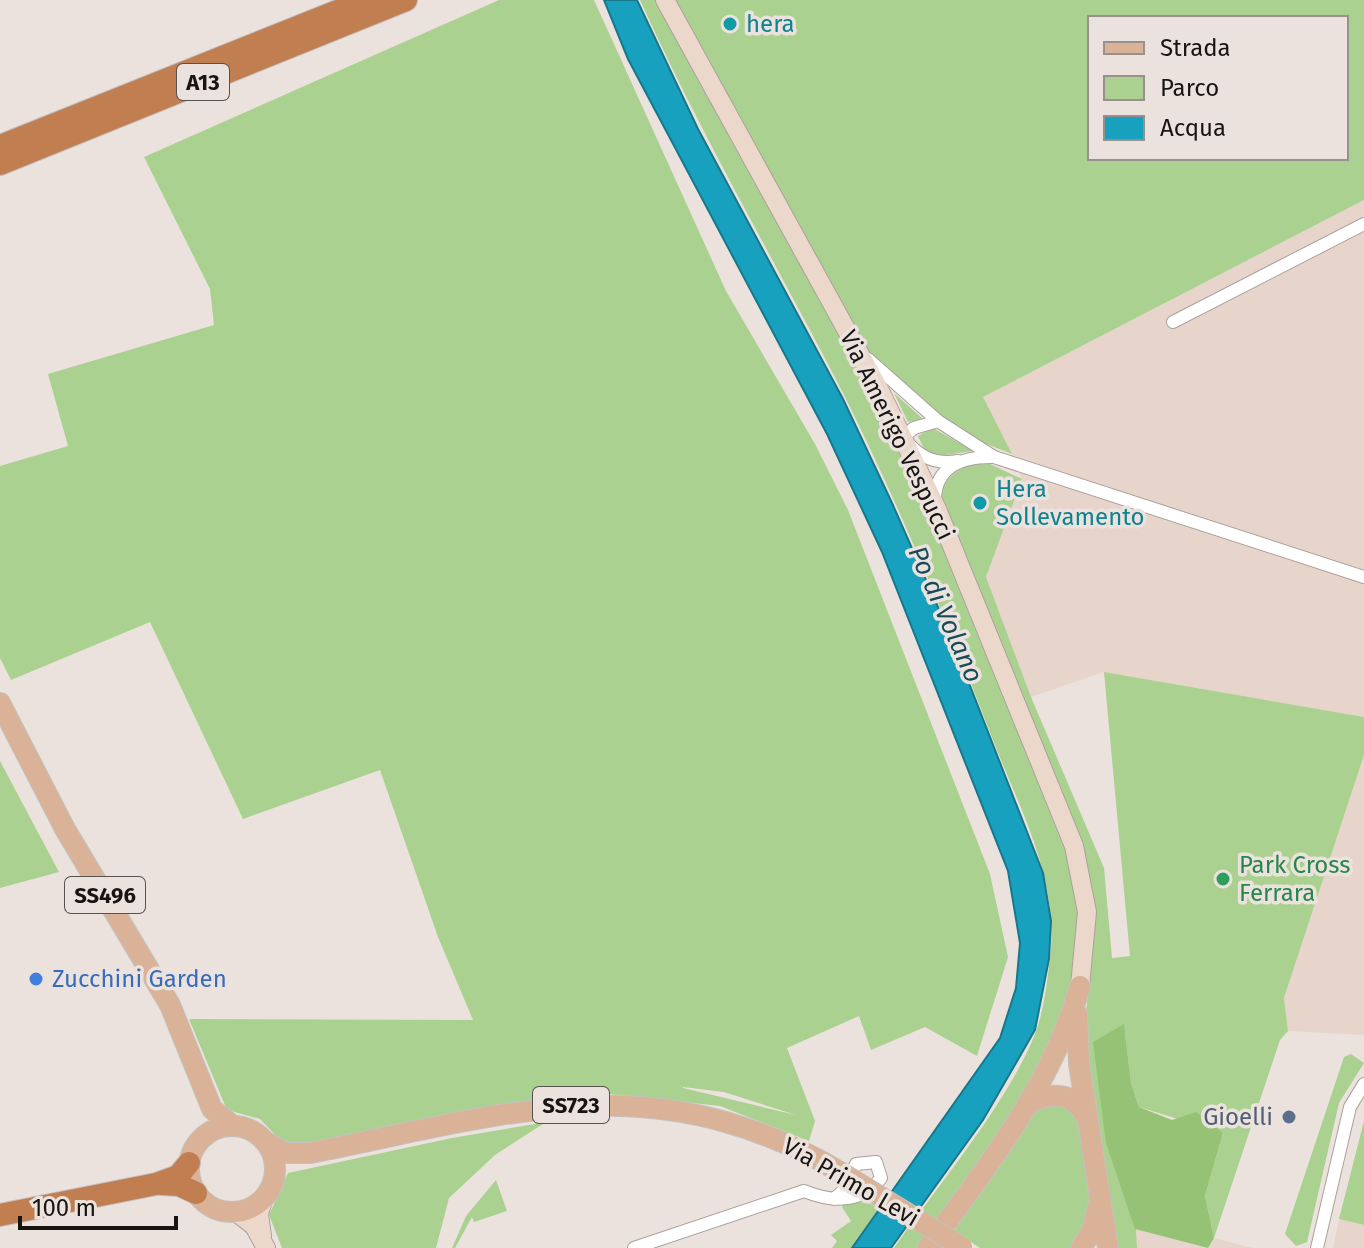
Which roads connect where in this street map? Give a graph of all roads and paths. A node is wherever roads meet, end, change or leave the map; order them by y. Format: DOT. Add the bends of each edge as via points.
graph roads {
  1 [pos="365,0"];
  2 [pos="406,0"];
  3 [pos="665,0"];
  4 [pos="0,146"];
  5 [pos="0,164"];
  6 [pos="1364,224"];
  7 [pos="1173,322"];
  8 [pos="855,346"];
  9 [pos="938,421"];
  10 [pos="903,437"];
  11 [pos="994,457"];
  12 [pos="958,461"];
  13 [pos="937,509"];
  14 [pos="1364,577"];
  15 [pos="0,703"];
  16 [pos="1080,986"];
  17 [pos="1079,1064"];
  18 [pos="1364,1084"];
  19 [pos="204,1090"];
  20 [pos="1029,1103"];
  21 [pos="1087,1118"];
  22 [pos="233,1126"];
  23 [pos="204,1136"];
  24 [pos="264,1141"];
  25 [pos="310,1153"];
  26 [pos="189,1163"];
  27 [pos="275,1176"];
  28 [pos="1097,1179"];
  29 [pos="156,1184"];
  30 [pos="196,1193"];
  31 [pos="834,1199"];
  32 [pos="263,1200"];
  33 [pos="236,1212"];
  34 [pos="0,1215"];
  35 [pos="264,1244"];
  36 [pos="963,1247"];
  37 [pos="634,1248"];
  38 [pos="928,1248"];
  39 [pos="1081,1248"];
  40 [pos="1108,1248"];
  41 [pos="1317,1248"];
  1 -- 4 [label="highway, A13"];
  2 -- 5 [label="highway, A13"];
  3 -- 8 [label="main road, Via Amerigo Vespucci"];
  6 -- 7 [label="street"];
  8 -- 9 [label="street"];
  8 -- 10 [label="main road, Via Amerigo Vespucci"];
  9 -- 10 [label="street"];
  9 -- 11 [label="street"];
  10 -- 12 [label="street" via="937,463"];
  10 -- 13 [label="main road, Via Amerigo Vespucci"];
  11 -- 12 [label="street"];
  11 -- 14 [label="street"];
  12 -- 13 [label="street" via="937,486"];
  13 -- 16 [label="main road, Via Amerigo Vespucci" via="1074,846 1087,912"];
  15 -- 19 [label="main road, SS496" via="65,829 170,1005"];
  16 -- 17 [label="main road"];
  16 -- 20 [label="main road" via="1071,1018"];
  17 -- 20 [label="main road"];
  17 -- 21 [label="main road"];
  18 -- 41 [label="street" via="1350,1107"];
  19 -- 22 [label="main road, SS496" via="218,1116"];
  19 -- 23 [label="main road, SS496" via="209,1116"];
  20 -- 21 [label="main road" via="1061,1095 1078,1103"];
  20 -- 38 [label="main road"];
  21 -- 28 [label="main road"];
  22 -- 23 [label="main road"];
  22 -- 24 [label="main road, SS723"];
  23 -- 26 [label="main road"];
  24 -- 25 [label="main road, SS723" via="286,1153"];
  24 -- 27 [label="main road"];
  25 -- 27 [label="main road, SS723" via="287,1163"];
  25 -- 36 [label="main road, Via Primo Levi / SS723, bridge" via="532,1110 618,1104 673,1110 731,1123 793,1147"];
  26 -- 29 [label="highway" via="178,1176"];
  26 -- 30 [label="main road"];
  27 -- 32 [label="main road, SS723"];
  28 -- 39 [label="main road" via="1096,1219"];
  28 -- 40 [label="main road"];
  29 -- 30 [label="highway" via="179,1185"];
  29 -- 34 [label="highway"];
  30 -- 33 [label="main road" via="212,1207"];
  31 -- 37 [label="street" via="804,1191"];
  32 -- 33 [label="main road"];
  32 -- 35 [label="main road" via="259,1214"];
  33 -- 35 [label="main road" via="254,1226"];
}
